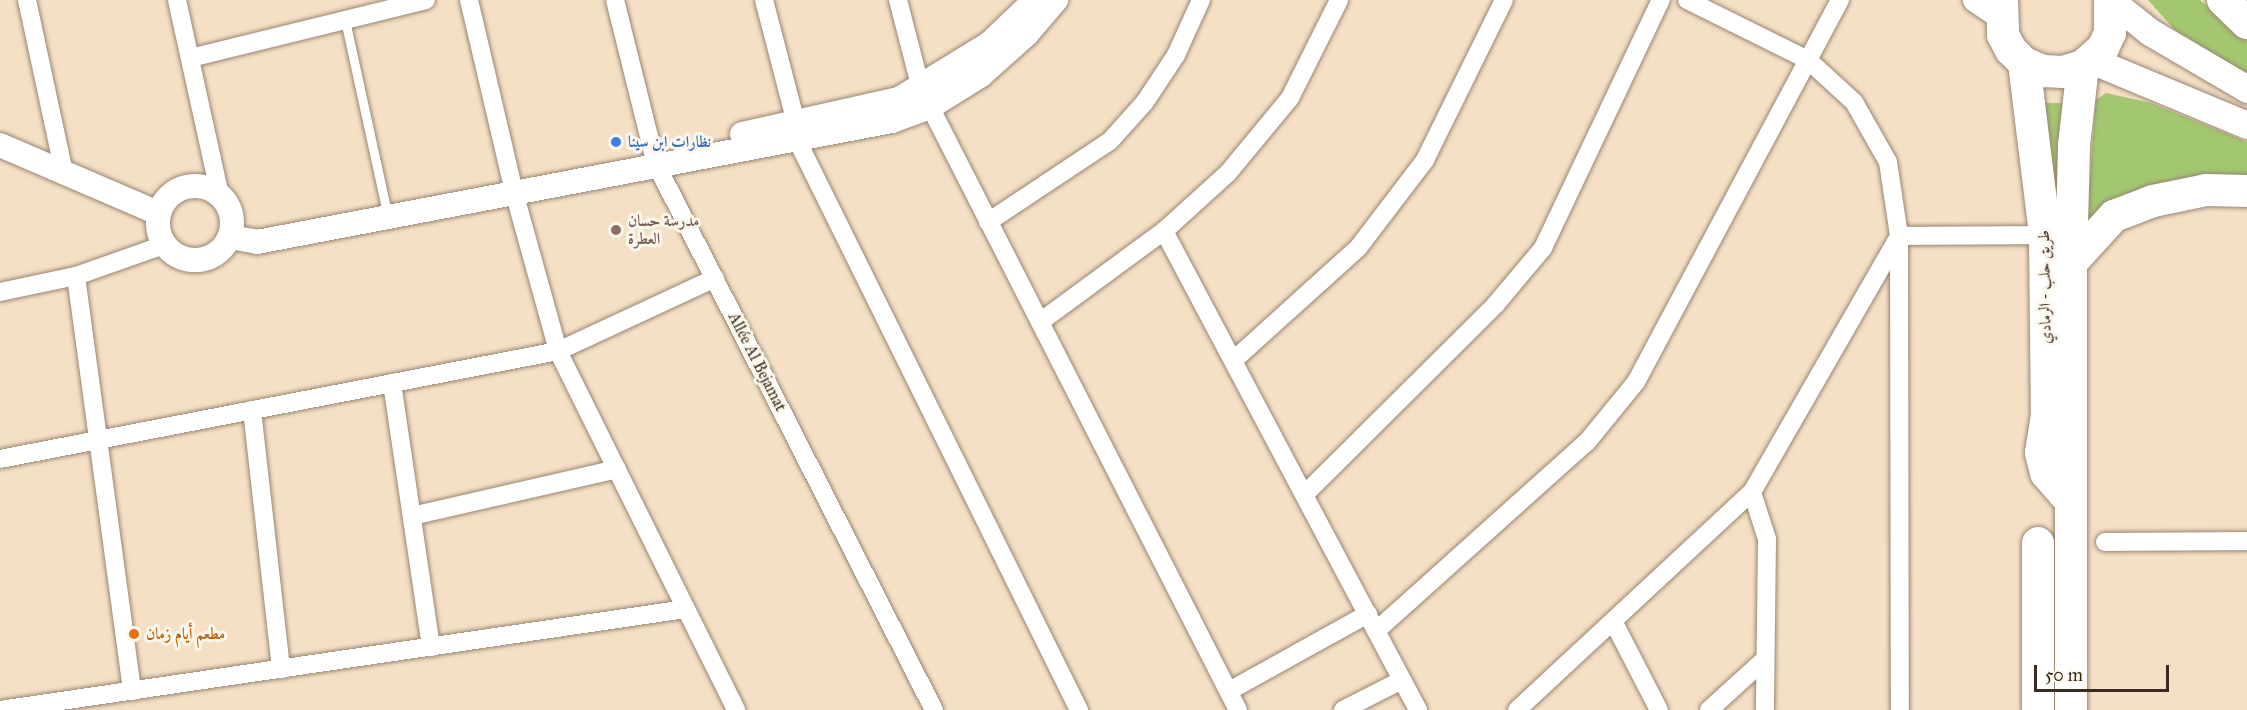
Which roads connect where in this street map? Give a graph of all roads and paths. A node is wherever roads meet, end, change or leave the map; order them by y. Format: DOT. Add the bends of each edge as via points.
graph roads {
  1 [pos="27,0"];
  2 [pos="177,0"];
  3 [pos="426,0"];
  4 [pos="469,0"];
  5 [pos="615,0"];
  6 [pos="764,0"];
  7 [pos="898,0"];
  8 [pos="1035,0"];
  9 [pos="1056,0"];
  10 [pos="1201,0"];
  11 [pos="1339,0"];
  12 [pos="1504,0"];
  13 [pos="1661,0"];
  14 [pos="1686,0"];
  15 [pos="1840,0"];
  16 [pos="2110,0"];
  17 [pos="2223,0"];
  18 [pos="1992,6"];
  19 [pos="345,20"];
  20 [pos="2247,23"];
  21 [pos="190,58"];
  22 [pos="1808,60"];
  23 [pos="2024,63"];
  24 [pos="2087,63"];
  25 [pos="2247,89"];
  26 [pos="926,98"];
  27 [pos="2247,125"];
  28 [pos="796,131"];
  29 [pos="0,145"];
  30 [pos="656,164"];
  31 [pos="64,172"];
  32 [pos="2247,191"];
  33 [pos="514,192"];
  34 [pos="220,195"];
  35 [pos="158,213"];
  36 [pos="388,217"];
  37 [pos="988,222"];
  38 [pos="1164,231"];
  39 [pos="2045,235"];
  40 [pos="1899,236"];
  41 [pos="230,237"];
  42 [pos="164,245"];
  43 [pos="2071,263"];
  44 [pos="76,276"];
  45 [pos="715,278"];
  46 [pos="0,292"];
  47 [pos="1040,322"];
  48 [pos="558,351"];
  49 [pos="1234,359"];
  50 [pos="392,383"];
  51 [pos="252,410"];
  52 [pos="99,440"];
  53 [pos="0,459"];
  54 [pos="617,469"];
  55 [pos="1752,492"];
  56 [pos="1305,494"];
  57 [pos="2071,502"];
  58 [pos="412,516"];
  59 [pos="2247,541"];
  60 [pos="2105,542"];
  61 [pos="2038,543"];
  62 [pos="686,609"];
  63 [pos="2070,613"];
  64 [pos="1368,614"];
  65 [pos="2038,615"];
  66 [pos="1613,621"];
  67 [pos="1376,631"];
  68 [pos="431,647"];
  69 [pos="1766,659"];
  70 [pos="281,669"];
  71 [pos="1402,680"];
  72 [pos="132,690"];
  73 [pos="1229,691"];
  74 [pos="103,702"];
  75 [pos="0,710"];
  76 [pos="736,710"];
  77 [pos="934,710"];
  78 [pos="1079,710"];
  79 [pos="1238,710"];
  80 [pos="1342,710"];
  81 [pos="1418,710"];
  82 [pos="1517,710"];
  83 [pos="1659,710"];
  84 [pos="1709,710"];
  85 [pos="1765,710"];
  86 [pos="1900,710"];
  87 [pos="2038,710"];
  88 [pos="2071,710"];
  1 -- 31 [label="street"];
  2 -- 21 [label="street"];
  3 -- 19 [label="street"];
  4 -- 33 [label="street"];
  5 -- 30 [label="street, Allée Al Bejamat"];
  6 -- 28 [label="street"];
  7 -- 26 [label="street"];
  8 -- 26 [label="street"];
  9 -- 26 [label="street" via="1027,34 980,76"];
  10 -- 37 [label="street" via="1176,55 1145,102 1110,141"];
  11 -- 38 [label="street" via="1290,98 1228,173"];
  12 -- 49 [label="street" via="1425,160 1358,248"];
  13 -- 56 [label="street" via="1543,248 1496,304"];
  14 -- 22 [label="street"];
  15 -- 22 [label="street"];
  16 -- 24 [label="highway" via="2110,33"];
  16 -- 25 [label="main road" via="2150,32"];
  17 -- 20 [label="highway"];
  18 -- 23 [label="highway" via="2003,35"];
  19 -- 21 [label="street"];
  19 -- 36 [label="lane"];
  21 -- 34 [label="street"];
  22 -- 40 [label="street" via="1854,102 1888,162"];
  22 -- 67 [label="street" via="1636,382 1587,442"];
  23 -- 24 [label="highway" via="2043,71 2063,72"];
  23 -- 39 [label="highway, طريق حلب - الرمادي"];
  24 -- 27 [label="main road"];
  24 -- 43 [label="highway, طريق حلب - الرمادي" via="2074,145"];
  26 -- 28 [label="street" via="872,106"];
  26 -- 37 [label="street"];
  28 -- 30 [label="street" via="710,141"];
  28 -- 78 [label="street"];
  29 -- 31 [label="street"];
  30 -- 33 [label="street"];
  30 -- 45 [label="street, Allée Al Bejamat"];
  31 -- 35 [label="street"];
  32 -- 43 [label="highway" via="2206,190 2153,201 2114,216"];
  33 -- 36 [label="street"];
  33 -- 48 [label="street"];
  34 -- 35 [label="street" via="209,188 184,186 173,192"];
  34 -- 41 [label="street" via="231,214"];
  35 -- 42 [label="street" via="159,235"];
  36 -- 41 [label="street" via="257,242"];
  37 -- 47 [label="street"];
  38 -- 47 [label="street"];
  38 -- 49 [label="street"];
  39 -- 40 [label="street"];
  39 -- 57 [label="highway, طريق حلب - الرمادي" via="2047,415 2042,453 2046,474"];
  40 -- 55 [label="street"];
  40 -- 86 [label="street"];
  41 -- 42 [label="street" via="224,247 205,259 183,259"];
  42 -- 44 [label="street"];
  43 -- 57 [label="highway, طريق حلب - الرمادي"];
  44 -- 46 [label="street"];
  44 -- 52 [label="street"];
  45 -- 48 [label="street"];
  45 -- 77 [label="street, Allée Al Bejamat"];
  47 -- 73 [label="street"];
  48 -- 50 [label="street"];
  48 -- 54 [label="street"];
  49 -- 56 [label="street"];
  50 -- 51 [label="street"];
  50 -- 58 [label="street"];
  51 -- 52 [label="street"];
  51 -- 70 [label="street"];
  52 -- 53 [label="street"];
  52 -- 72 [label="street"];
  54 -- 58 [label="street"];
  54 -- 62 [label="street"];
  55 -- 66 [label="street"];
  55 -- 69 [label="street" via="1767,539"];
  56 -- 64 [label="street"];
  57 -- 63 [label="highway, طريق حلب - الرمادي"];
  58 -- 68 [label="street"];
  59 -- 60 [label="street"];
  61 -- 65 [label="highway"];
  62 -- 68 [label="street"];
  62 -- 76 [label="street"];
  63 -- 65 [label="highway"];
  63 -- 88 [label="highway, طريق حلب - الرمادي"];
  64 -- 67 [label="street"];
  64 -- 73 [label="street"];
  65 -- 87 [label="highway"];
  66 -- 82 [label="street"];
  66 -- 83 [label="street"];
  67 -- 71 [label="street"];
  68 -- 70 [label="street"];
  69 -- 84 [label="street"];
  69 -- 85 [label="street"];
  70 -- 72 [label="street"];
  71 -- 80 [label="street"];
  71 -- 81 [label="street"];
  72 -- 74 [label="street"];
  73 -- 79 [label="street"];
  74 -- 75 [label="street"];
}
